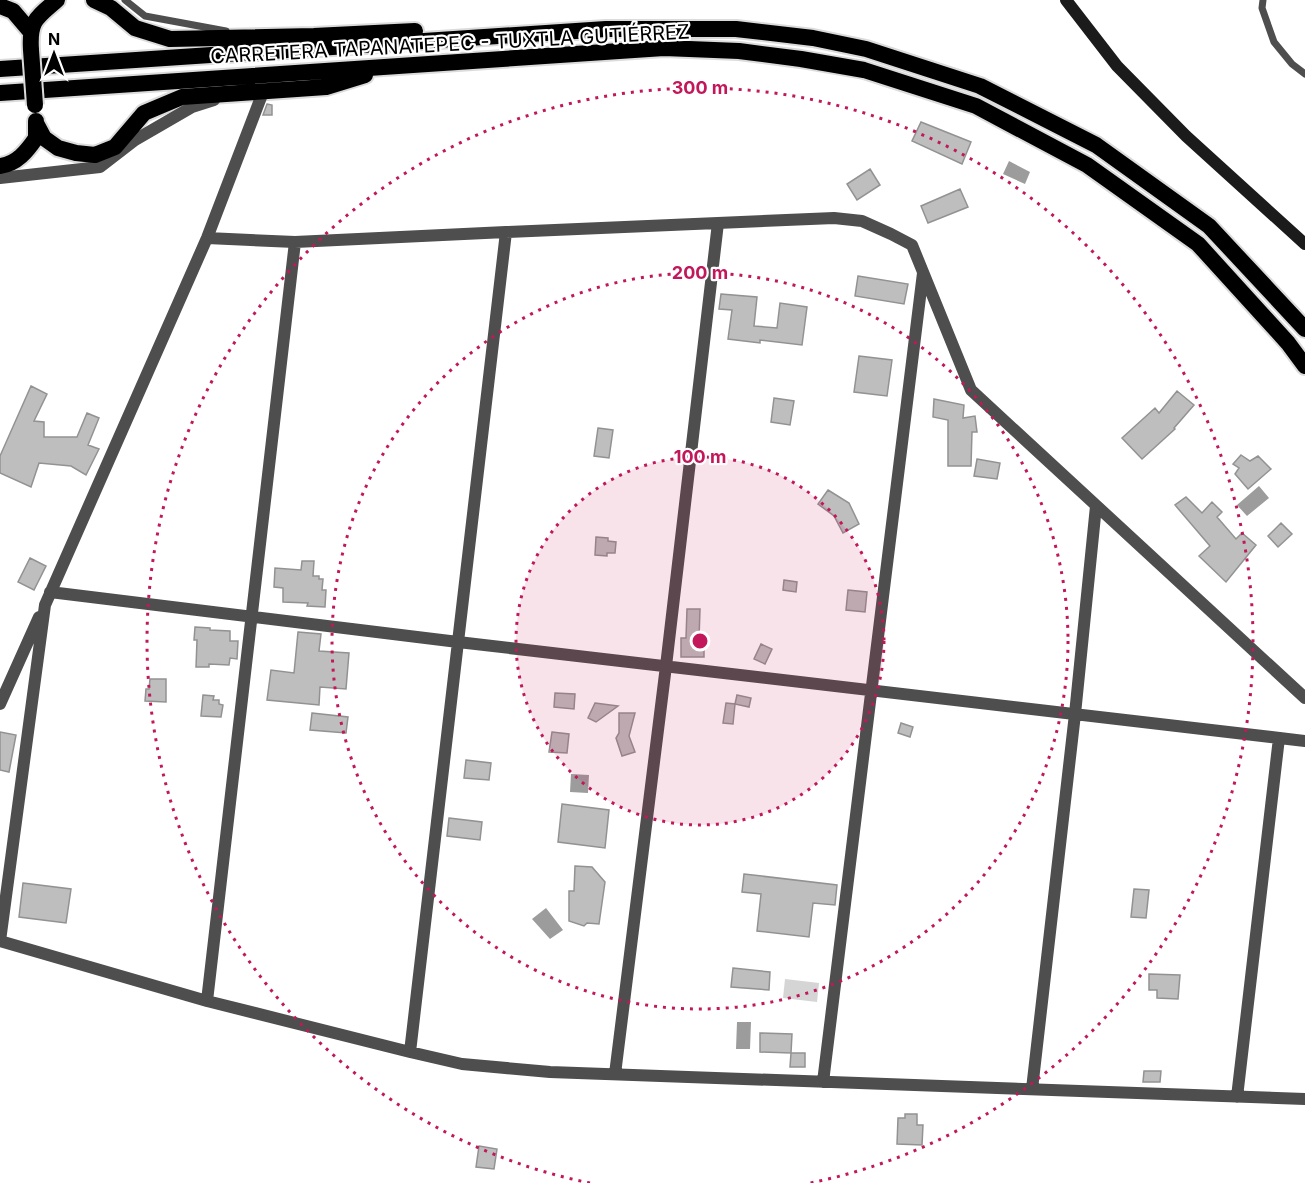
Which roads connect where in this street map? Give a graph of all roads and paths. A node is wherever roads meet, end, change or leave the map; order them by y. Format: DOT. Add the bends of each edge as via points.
graph roads {
  1 [pos="57,0"];
  2 [pos="94,0"];
  3 [pos="125,0"];
  4 [pos="1066,0"];
  5 [pos="1263,0"];
  6 [pos="0,6"];
  7 [pos="30,31"];
  8 [pos="259,37"];
  9 [pos="463,39"];
  10 [pos="390,67"];
  11 [pos="0,69"];
  12 [pos="1305,74"];
  13 [pos="263,92"];
  14 [pos="0,93"];
  15 [pos="236,93"];
  16 [pos="36,123"];
  17 [pos="0,166"];
  18 [pos="0,178"];
  19 [pos="718,223"];
  20 [pos="506,232"];
  21 [pos="207,238"];
  22 [pos="295,242"];
  23 [pos="1305,244"];
  24 [pos="923,272"];
  25 [pos="1305,329"];
  26 [pos="1305,366"];
  27 [pos="1096,506"];
  28 [pos="51,592"];
  29 [pos="45,604"];
  30 [pos="252,616"];
  31 [pos="458,642"];
  32 [pos="666,666"];
  33 [pos="871,690"];
  34 [pos="1305,698"];
  35 [pos="0,704"];
  36 [pos="1075,714"];
  37 [pos="1279,738"];
  38 [pos="1305,741"];
  39 [pos="207,1001"];
  40 [pos="410,1052"];
  41 [pos="615,1074"];
  42 [pos="823,1082"];
  43 [pos="1032,1089"];
  44 [pos="1237,1097"];
  45 [pos="1305,1099"];
  1 -- 7 [label="highway" via="39,15"];
  2 -- 8 [label="highway" via="135,28 170,39"];
  3 -- 8 [label="lane" via="145,16"];
  4 -- 23 [label="main road" via="1117,66 1186,136"];
  5 -- 12 [label="lane" via="1274,42"];
  6 -- 7 [label="highway" via="13,11"];
  7 -- 16 [label="highway, bridge"];
  8 -- 9 [label="highway" via="427,30"];
  9 -- 11 [label="highway, CARRETERA TAPANATEPEC - TUXTLA GUTIÉRREZ"];
  9 -- 25 [label="highway, CARRETERA TAPANATEPEC - TUXTLA GUTIÉRREZ" via="606,29 736,29 866,49 980,86 1096,145 1209,226"];
  10 -- 13 [label="highway" via="326,87"];
  10 -- 14 [label="highway, CARRETERA TAPANATEPEC - TUXTLA GUTIÉRREZ"];
  10 -- 26 [label="highway, CARRETERA TAPANATEPEC - TUXTLA GUTIÉRREZ" via="664,48 739,51 864,70 976,106 1086,165 1198,244"];
  13 -- 15 [label="highway"];
  13 -- 21 [label="street"];
  15 -- 16 [label="highway" via="182,97 153,109 144,113 115,147 95,155 58,148 44,138"];
  15 -- 18 [label="street" via="192,107 135,140 100,167"];
  16 -- 17 [label="highway" via="36,138 22,156"];
  19 -- 20 [label="street"];
  19 -- 24 [label="street" via="834,218 862,221 912,245"];
  19 -- 32 [label="street"];
  20 -- 22 [label="street"];
  20 -- 31 [label="street"];
  21 -- 22 [label="street"];
  21 -- 28 [label="street"];
  22 -- 30 [label="street"];
  24 -- 27 [label="street" via="971,390"];
  24 -- 33 [label="street"];
  27 -- 34 [label="street"];
  27 -- 36 [label="street"];
  28 -- 29 [label="street"];
  28 -- 30 [label="street"];
  29 -- 35 [label="street"];
  29 -- 39 [label="street" via="0,941"];
  30 -- 31 [label="street"];
  30 -- 39 [label="street"];
  31 -- 32 [label="street"];
  31 -- 40 [label="street"];
  32 -- 33 [label="street"];
  32 -- 41 [label="street"];
  33 -- 36 [label="street"];
  33 -- 42 [label="street"];
  36 -- 37 [label="street"];
  36 -- 43 [label="street"];
  37 -- 38 [label="street"];
  37 -- 44 [label="street"];
  39 -- 40 [label="street"];
  40 -- 41 [label="street" via="462,1064"];
  41 -- 42 [label="street"];
  42 -- 43 [label="street"];
  43 -- 44 [label="street"];
  44 -- 45 [label="street"];
}
